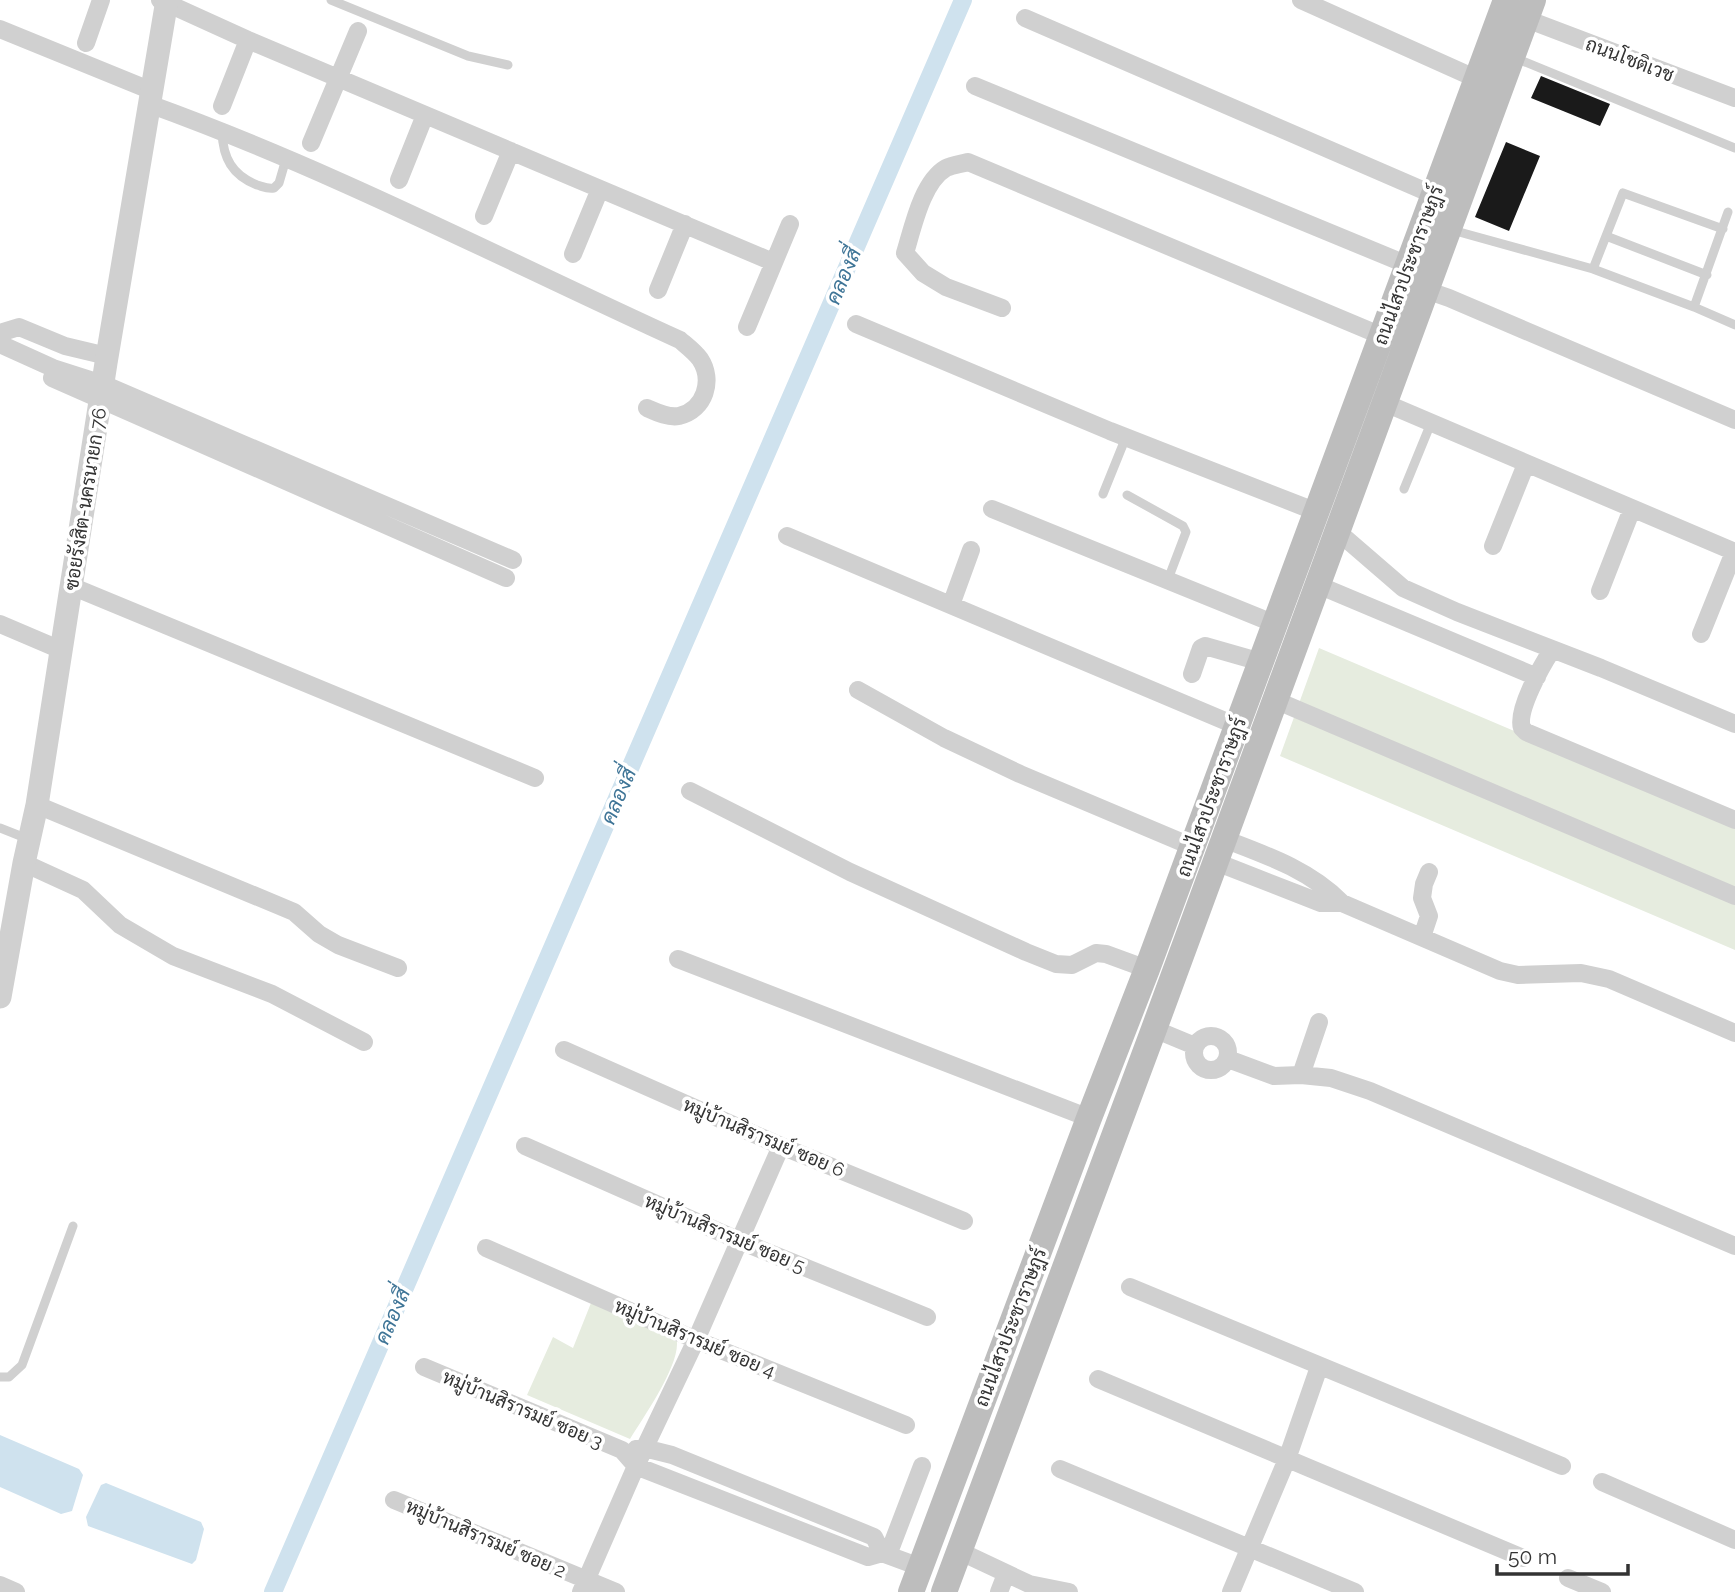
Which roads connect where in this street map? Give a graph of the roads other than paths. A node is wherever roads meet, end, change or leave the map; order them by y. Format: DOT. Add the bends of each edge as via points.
graph roads {
  1 [pos="101,0"];
  2 [pos="331,0"];
  3 [pos="1301,0"];
  4 [pos="165,1"];
  5 [pos="1517,7"];
  6 [pos="1025,18"];
  7 [pos="0,29"];
  8 [pos="358,31"];
  9 [pos="248,40"];
  10 [pos="86,43"];
  11 [pos="1512,57"];
  12 [pos="508,65"];
  13 [pos="337,78"];
  14 [pos="1477,79"];
  15 [pos="975,86"];
  16 [pos="150,98"];
  17 [pos="1735,99"];
  18 [pos="222,106"];
  19 [pos="425,115"];
  20 [pos="222,130"];
  21 [pos="311,143"];
  22 [pos="1735,148"];
  23 [pos="511,151"];
  24 [pos="286,159"];
  25 [pos="398,180"];
  26 [pos="600,189"];
  27 [pos="1434,195"];
  28 [pos="1728,212"];
  29 [pos="484,216"];
  30 [pos="790,224"];
  31 [pos="685,225"];
  32 [pos="1449,229"];
  33 [pos="1723,229"];
  34 [pos="1606,236"];
  35 [pos="573,254"];
  36 [pos="773,262"];
  37 [pos="1408,265"];
  38 [pos="1593,269"];
  39 [pos="1707,275"];
  40 [pos="658,290"];
  41 [pos="1426,290"];
  42 [pos="1002,307"];
  43 [pos="1694,307"];
  44 [pos="856,324"];
  45 [pos="1735,325"];
  46 [pos="747,327"];
  47 [pos="0,333"];
  48 [pos="1382,336"];
  49 [pos="0,344"];
  50 [pos="0,356"];
  51 [pos="107,356"];
  52 [pos="102,392"];
  53 [pos="1385,403"];
  54 [pos="647,408"];
  55 [pos="1735,420"];
  56 [pos="1431,423"];
  57 [pos="1126,437"];
  58 [pos="1526,464"];
  59 [pos="1404,489"];
  60 [pos="1103,494"];
  61 [pos="1127,495"];
  62 [pos="992,509"];
  63 [pos="1632,509"];
  64 [pos="1317,512"];
  65 [pos="1337,531"];
  66 [pos="787,536"];
  67 [pos="1493,546"];
  68 [pos="971,550"];
  69 [pos="1735,552"];
  70 [pos="513,560"];
  71 [pos="506,578"];
  72 [pos="1167,582"];
  73 [pos="1318,585"];
  74 [pos="71,586"];
  75 [pos="1600,591"];
  76 [pos="951,605"];
  77 [pos="1457,612"];
  78 [pos="0,624"];
  79 [pos="1275,624"];
  80 [pos="1701,634"];
  81 [pos="1444,638"];
  82 [pos="61,650"];
  83 [pos="1552,650"];
  84 [pos="1261,662"];
  85 [pos="1192,674"];
  86 [pos="1537,677"];
  87 [pos="858,690"];
  88 [pos="1275,700"];
  89 [pos="1735,724"];
  90 [pos="1237,726"];
  91 [pos="535,778"];
  92 [pos="690,791"];
  93 [pos="37,805"];
  94 [pos="1735,820"];
  95 [pos="0,828"];
  96 [pos="29,839"];
  97 [pos="1193,847"];
  98 [pos="1220,850"];
  99 [pos="24,863"];
  100 [pos="1429,872"];
  101 [pos="1735,896"];
  102 [pos="1342,902"];
  103 [pos="1422,937"];
  104 [pos="678,959"];
  105 [pos="398,968"];
  106 [pos="1147,969"];
  107 [pos="0,997"];
  108 [pos="1319,1022"];
  109 [pos="1154,1029"];
  110 [pos="1735,1033"];
  111 [pos="364,1042"];
  112 [pos="1195,1046"];
  113 [pos="564,1050"];
  114 [pos="1228,1059"];
  115 [pos="1301,1075"];
  116 [pos="1089,1118"];
  117 [pos="525,1146"];
  118 [pos="781,1146"];
  119 [pos="964,1221"];
  120 [pos="73,1226"];
  121 [pos="740,1241"];
  122 [pos="1735,1246"];
  123 [pos="486,1248"];
  124 [pos="1130,1287"];
  125 [pos="927,1317"];
  126 [pos="696,1340"];
  127 [pos="997,1360"];
  128 [pos="424,1367"];
  129 [pos="1319,1367"];
  130 [pos="1027,1370"];
  131 [pos="0,1377"];
  132 [pos="1098,1379"];
  133 [pos="906,1425"];
  134 [pos="644,1448"];
  135 [pos="622,1450"];
  136 [pos="1287,1459"];
  137 [pos="636,1465"];
  138 [pos="922,1466"];
  139 [pos="1562,1466"];
  140 [pos="1060,1469"];
  141 [pos="729,1478"];
  142 [pos="1602,1482"];
  143 [pos="721,1499"];
  144 [pos="394,1500"];
  145 [pos="801,1507"];
  146 [pos="794,1528"];
  147 [pos="1735,1540"];
  148 [pos="1248,1549"];
  149 [pos="959,1551"];
  150 [pos="885,1554"];
  151 [pos="1523,1558"];
  152 [pos="1006,1574"];
  153 [pos="1568,1578"];
  154 [pos="915,1580"];
  155 [pos="0,1585"];
  156 [pos="583,1586"];
  157 [pos="16,1592"];
  158 [pos="616,1592"];
  159 [pos="944,1592"];
  160 [pos="999,1592"];
  161 [pos="1069,1592"];
  162 [pos="1231,1592"];
  163 [pos="1355,1592"];
  164 [pos="1602,1592"];
  1 -- 10 [label="street"];
  2 -- 12 [label="lane" via="468,56"];
  3 -- 14 [label="street"];
  4 -- 9 [label="street"];
  4 -- 16 [label="street, ซอยรังสิต-นครนายก 76"];
  5 -- 11 [label="main road, ถนนไสวประชาราษฎร์"];
  5 -- 14 [label="main road, ถนนไสวประชาราษฎร์"];
  5 -- 17 [label="street, ถนนโชติเวช"];
  6 -- 27 [label="street"];
  7 -- 16 [label="street"];
  8 -- 13 [label="street"];
  9 -- 13 [label="street"];
  9 -- 18 [label="street"];
  11 -- 22 [label="lane"];
  11 -- 32 [label="main road, ถนนไสวประชาราษฎร์"];
  13 -- 19 [label="street"];
  13 -- 21 [label="street"];
  14 -- 27 [label="main road, ถนนไสวประชาราษฎร์"];
  15 -- 37 [label="street"];
  16 -- 20 [label="street"];
  16 -- 51 [label="street, ซอยรังสิต-นครนายก 76"];
  19 -- 23 [label="street"];
  19 -- 25 [label="street"];
  20 -- 24 [label="street"];
  20 -- 24 [label="lane" via="222,148 231,167 249,181 274,188"];
  23 -- 26 [label="street"];
  23 -- 29 [label="street"];
  24 -- 54 [label="street" via="680,340 706,370 705,394 697,406 678,416"];
  26 -- 31 [label="street"];
  26 -- 35 [label="street"];
  27 -- 37 [label="main road, ถนนไสวประชาราษฎร์"];
  28 -- 33 [label="lane"];
  30 -- 36 [label="street"];
  31 -- 36 [label="street"];
  31 -- 40 [label="street"];
  32 -- 38 [label="lane"];
  32 -- 41 [label="main road, ถนนไสวประชาราษฎร์"];
  33 -- 34 [label="lane" via="1623,192"];
  33 -- 39 [label="lane"];
  34 -- 38 [label="lane"];
  34 -- 39 [label="lane"];
  36 -- 46 [label="street"];
  37 -- 48 [label="main road, ถนนไสวประชาราษฎร์"];
  38 -- 43 [label="lane"];
  39 -- 43 [label="lane"];
  41 -- 53 [label="main road, ถนนไสวประชาราษฎร์"];
  41 -- 55 [label="street"];
  42 -- 48 [label="street" via="946,287 923,273 905,253 932,179 947,167 968,162"];
  43 -- 45 [label="lane"];
  44 -- 57 [label="street"];
  47 -- 51 [label="street" via="19,327 65,346"];
  48 -- 64 [label="main road, ถนนไสวประชาราษฎร์"];
  49 -- 52 [label="street"];
  50 -- 52 [label="street"];
  51 -- 52 [label="street, ซอยรังสิต-นครนายก 76"];
  52 -- 70 [label="street"];
  52 -- 71 [label="street"];
  52 -- 74 [label="street, ซอยรังสิต-นครนายก 76"];
  53 -- 56 [label="street"];
  53 -- 65 [label="main road, ถนนไสวประชาราษฎร์"];
  56 -- 58 [label="street"];
  56 -- 59 [label="lane"];
  57 -- 60 [label="lane"];
  57 -- 64 [label="street"];
  58 -- 63 [label="street"];
  58 -- 67 [label="street"];
  61 -- 72 [label="lane" via="1176,520 1186,532"];
  62 -- 72 [label="street"];
  63 -- 69 [label="street"];
  63 -- 75 [label="street"];
  64 -- 79 [label="main road, ถนนไสวประชาราษฎร์"];
  65 -- 73 [label="main road, ถนนไสวประชาราษฎร์"];
  65 -- 77 [label="street" via="1396,583"];
  66 -- 76 [label="street"];
  68 -- 76 [label="street"];
  69 -- 80 [label="street"];
  72 -- 79 [label="street"];
  73 -- 81 [label="street"];
  73 -- 88 [label="main road, ถนนไสวประชาราษฎร์"];
  74 -- 82 [label="street, ซอยรังสิต-นครนายก 76"];
  74 -- 91 [label="street"];
  76 -- 90 [label="street"];
  77 -- 81 [label="street"];
  77 -- 83 [label="street"];
  78 -- 82 [label="street"];
  79 -- 84 [label="main road, ถนนไสวประชาราษฎร์"];
  81 -- 86 [label="street"];
  82 -- 93 [label="street, ซอยรังสิต-นครนายก 76"];
  83 -- 86 [label="street"];
  83 -- 89 [label="street"];
  84 -- 85 [label="street" via="1205,646"];
  84 -- 90 [label="main road, ถนนไสวประชาราษฎร์"];
  86 -- 94 [label="street" via="1520,715 1526,732"];
  87 -- 97 [label="street" via="1020,774"];
  88 -- 98 [label="main road, ถนนไสวประชาราษฎร์"];
  88 -- 101 [label="street"];
  90 -- 97 [label="main road, ถนนไสวประชาราษฎร์"];
  92 -- 106 [label="street" via="850,872 1056,964 1072,965 1096,953"];
  93 -- 96 [label="street, ซอยรังสิต-นครนายก 76"];
  93 -- 105 [label="street" via="294,912 338,945"];
  95 -- 96 [label="lane"];
  96 -- 99 [label="street, ซอยรังสิต-นครนายก 76"];
  97 -- 106 [label="main road, ถนนไสวประชาราษฎร์"];
  98 -- 102 [label="street" via="1321,903"];
  98 -- 102 [label="street" via="1297,869"];
  98 -- 109 [label="main road, ถนนไสวประชาราษฎร์"];
  99 -- 107 [label="street, ซอยรังสิต-นครนายก 76"];
  99 -- 111 [label="street" via="83,890 120,925 173,956 272,994"];
  100 -- 103 [label="street" via="1422,898 1429,916"];
  102 -- 103 [label="street"];
  103 -- 110 [label="street" via="1500,971 1518,975 1581,973 1609,979"];
  104 -- 116 [label="street"];
  106 -- 116 [label="main road, ถนนไสวประชาราษฎร์"];
  108 -- 115 [label="street"];
  109 -- 112 [label="street"];
  109 -- 130 [label="main road, ถนนไสวประชาราษฎร์"];
  112 -- 114 [label="street" via="1204,1037 1218,1036 1227,1046"];
  112 -- 114 [label="street" via="1195,1060 1205,1069 1218,1069"];
  113 -- 118 [label="street, หมู่บ้านสิรารมย์ ซอย 6"];
  114 -- 115 [label="street" via="1274,1076"];
  115 -- 122 [label="street" via="1331,1078 1370,1091"];
  116 -- 127 [label="main road, ถนนไสวประชาราษฎร์"];
  117 -- 121 [label="street, หมู่บ้านสิรารมย์ ซอย 5"];
  118 -- 119 [label="street, หมู่บ้านสิรารมย์ ซอย 6"];
  118 -- 121 [label="street"];
  120 -- 131 [label="lane" via="22,1365 9,1377"];
  121 -- 125 [label="street, หมู่บ้านสิรารมย์ ซอย 5"];
  121 -- 126 [label="street"];
  123 -- 126 [label="street, หมู่บ้านสิรารมย์ ซอย 4"];
  124 -- 129 [label="street"];
  126 -- 133 [label="street, หมู่บ้านสิรารมย์ ซอย 4"];
  126 -- 134 [label="street"];
  127 -- 130 [label="main road"];
  127 -- 154 [label="main road, ถนนไสวประชาราษฎร์"];
  128 -- 135 [label="street, หมู่บ้านสิรารมย์ ซอย 3"];
  129 -- 136 [label="street"];
  129 -- 139 [label="street"];
  130 -- 149 [label="main road, ถนนไสวประชาราษฎร์"];
  132 -- 136 [label="street"];
  134 -- 135 [label="street"];
  134 -- 137 [label="street"];
  134 -- 141 [label="street"];
  135 -- 137 [label="street"];
  136 -- 148 [label="street"];
  136 -- 151 [label="street"];
  137 -- 143 [label="street"];
  137 -- 156 [label="street"];
  138 -- 150 [label="street"];
  140 -- 148 [label="street"];
  141 -- 143 [label="street"];
  141 -- 145 [label="street"];
  142 -- 147 [label="street"];
  143 -- 146 [label="street"];
  144 -- 156 [label="street, หมู่บ้านสิรารมย์ ซอย 2"];
  145 -- 146 [label="street"];
  145 -- 150 [label="street" via="874,1537"];
  146 -- 150 [label="street" via="868,1557"];
  148 -- 162 [label="street"];
  148 -- 163 [label="street"];
  149 -- 152 [label="street"];
  149 -- 159 [label="main road, ถนนไสวประชาราษฎร์"];
  150 -- 154 [label="street"];
  152 -- 160 [label="street"];
  152 -- 161 [label="street"];
  153 -- 164 [label="street"];
  155 -- 157 [label="street"];
  156 -- 158 [label="street, หมู่บ้านสิรารมย์ ซอย 2"];
}
